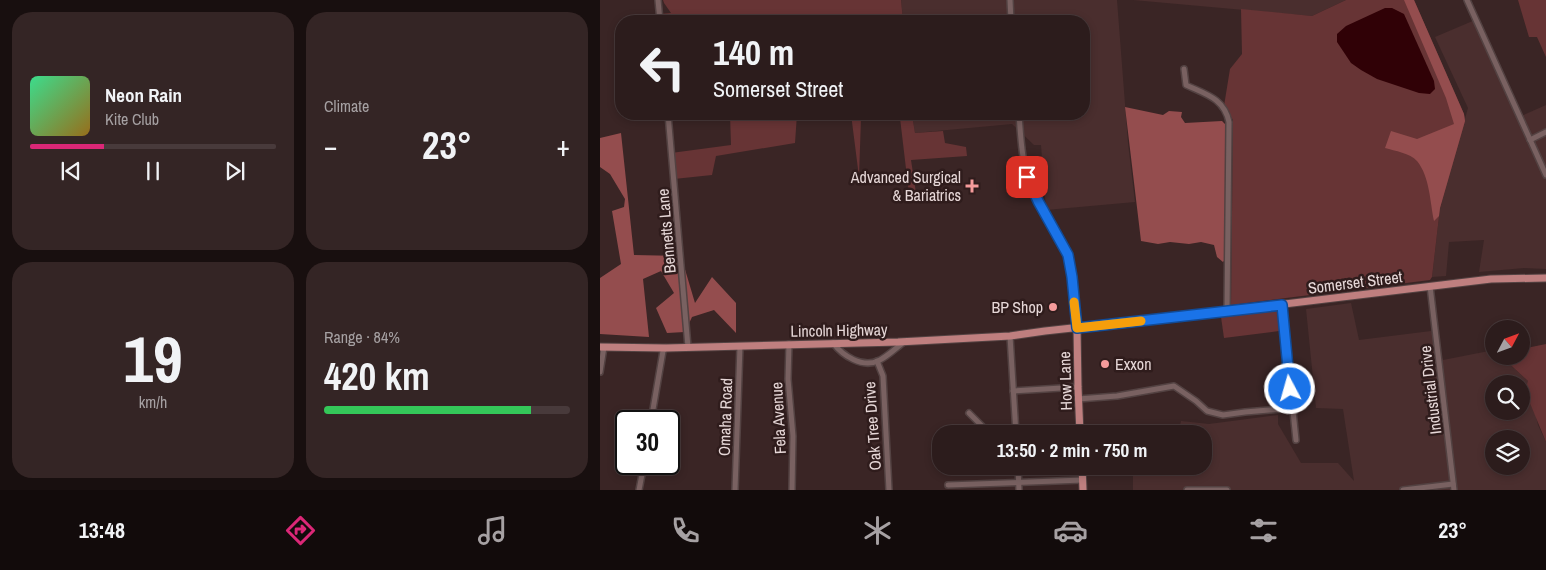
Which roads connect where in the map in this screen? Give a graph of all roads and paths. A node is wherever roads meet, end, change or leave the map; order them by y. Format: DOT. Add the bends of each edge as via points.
graph roads {
  1 [pos="658,0"];
  2 [pos="1010,0"];
  3 [pos="1467,0"];
  4 [pos="659,15"];
  5 [pos="1011,15"];
  6 [pos="1184,69"];
  7 [pos="669,120"];
  8 [pos="1020,120"];
  9 [pos="1546,132"];
  10 [pos="1530,140"];
  11 [pos="1546,175"];
  12 [pos="1546,278"];
  13 [pos="1430,286"];
  14 [pos="1282,305"];
  15 [pos="1228,311"];
  16 [pos="1077,328"];
  17 [pos="1010,336"];
  18 [pos="904,342"];
  19 [pos="833,343"];
  20 [pos="789,344"];
  21 [pos="740,346"];
  22 [pos="602,347"];
  23 [pos="688,347"];
  24 [pos="666,348"];
  25 [pos="877,361"];
  26 [pos="600,372"];
  27 [pos="1078,387"];
  28 [pos="1013,391"];
  29 [pos="1078,399"];
  30 [pos="1292,408"];
  31 [pos="653,410"];
  32 [pos="969,413"];
  33 [pos="981,425"];
  34 [pos="1015,425"];
  35 [pos="1080,425"];
  36 [pos="1296,440"];
  37 [pos="642,475"];
  38 [pos="1018,475"];
  39 [pos="1083,475"];
  40 [pos="1083,480"];
  41 [pos="1018,483"];
  42 [pos="948,485"];
  43 [pos="1454,487"];
  44 [pos="640,490"];
  45 [pos="735,490"];
  46 [pos="792,490"];
  47 [pos="889,490"];
  48 [pos="1019,490"];
  49 [pos="1084,490"];
  50 [pos="1187,490"];
  51 [pos="1227,490"];
  52 [pos="1403,490"];
  1 -- 4 [label="street"];
  2 -- 5 [label="street"];
  3 -- 10 [label="street"];
  6 -- 15 [label="street" via="1186,85 1218,100 1228,115"];
  7 -- 23 [label="street, Bennetts Lane"];
  8 -- 16 [label="street" via="1027,177 1070,262"];
  9 -- 10 [label="street"];
  10 -- 11 [label="street"];
  12 -- 13 [label="main road, Somerset Street" via="1491,279"];
  13 -- 14 [label="main road, Somerset Street"];
  13 -- 43 [label="street, Industrial Drive"];
  14 -- 15 [label="main road, Somerset Street"];
  14 -- 30 [label="street"];
  15 -- 16 [label="main road, Somerset Street"];
  16 -- 17 [label="main road, Lincoln Highway"];
  16 -- 27 [label="main road, How Lane"];
  17 -- 18 [label="main road, Lincoln Highway"];
  17 -- 28 [label="street"];
  18 -- 19 [label="main road, Lincoln Highway"];
  18 -- 25 [label="street, Oak Tree Drive"];
  19 -- 20 [label="main road, Lincoln Highway"];
  19 -- 25 [label="street, Oak Tree Drive" via="854,360 864,363"];
  20 -- 21 [label="main road, Lincoln Highway"];
  20 -- 46 [label="street, Fela Avenue"];
  21 -- 23 [label="main road, Lincoln Highway"];
  21 -- 45 [label="street, Omaha Road"];
  22 -- 24 [label="main road, Lincoln Highway"];
  22 -- 26 [label="street"];
  23 -- 24 [label="main road, Lincoln Highway"];
  24 -- 31 [label="street"];
  25 -- 47 [label="street, Oak Tree Drive" via="883,376"];
  27 -- 28 [label="street"];
  27 -- 29 [label="main road, How Lane"];
  28 -- 34 [label="street"];
  29 -- 30 [label="street" via="1174,386 1207,411 1223,415"];
  29 -- 35 [label="main road, How Lane"];
  30 -- 36 [label="street"];
  32 -- 33 [label="street"];
  37 -- 44 [label="street"];
  38 -- 41 [label="street"];
  39 -- 40 [label="main road"];
  40 -- 41 [label="street"];
  40 -- 49 [label="main road"];
  41 -- 42 [label="street"];
  41 -- 48 [label="street"];
  43 -- 52 [label="street"];
  50 -- 51 [label="street"];
}
